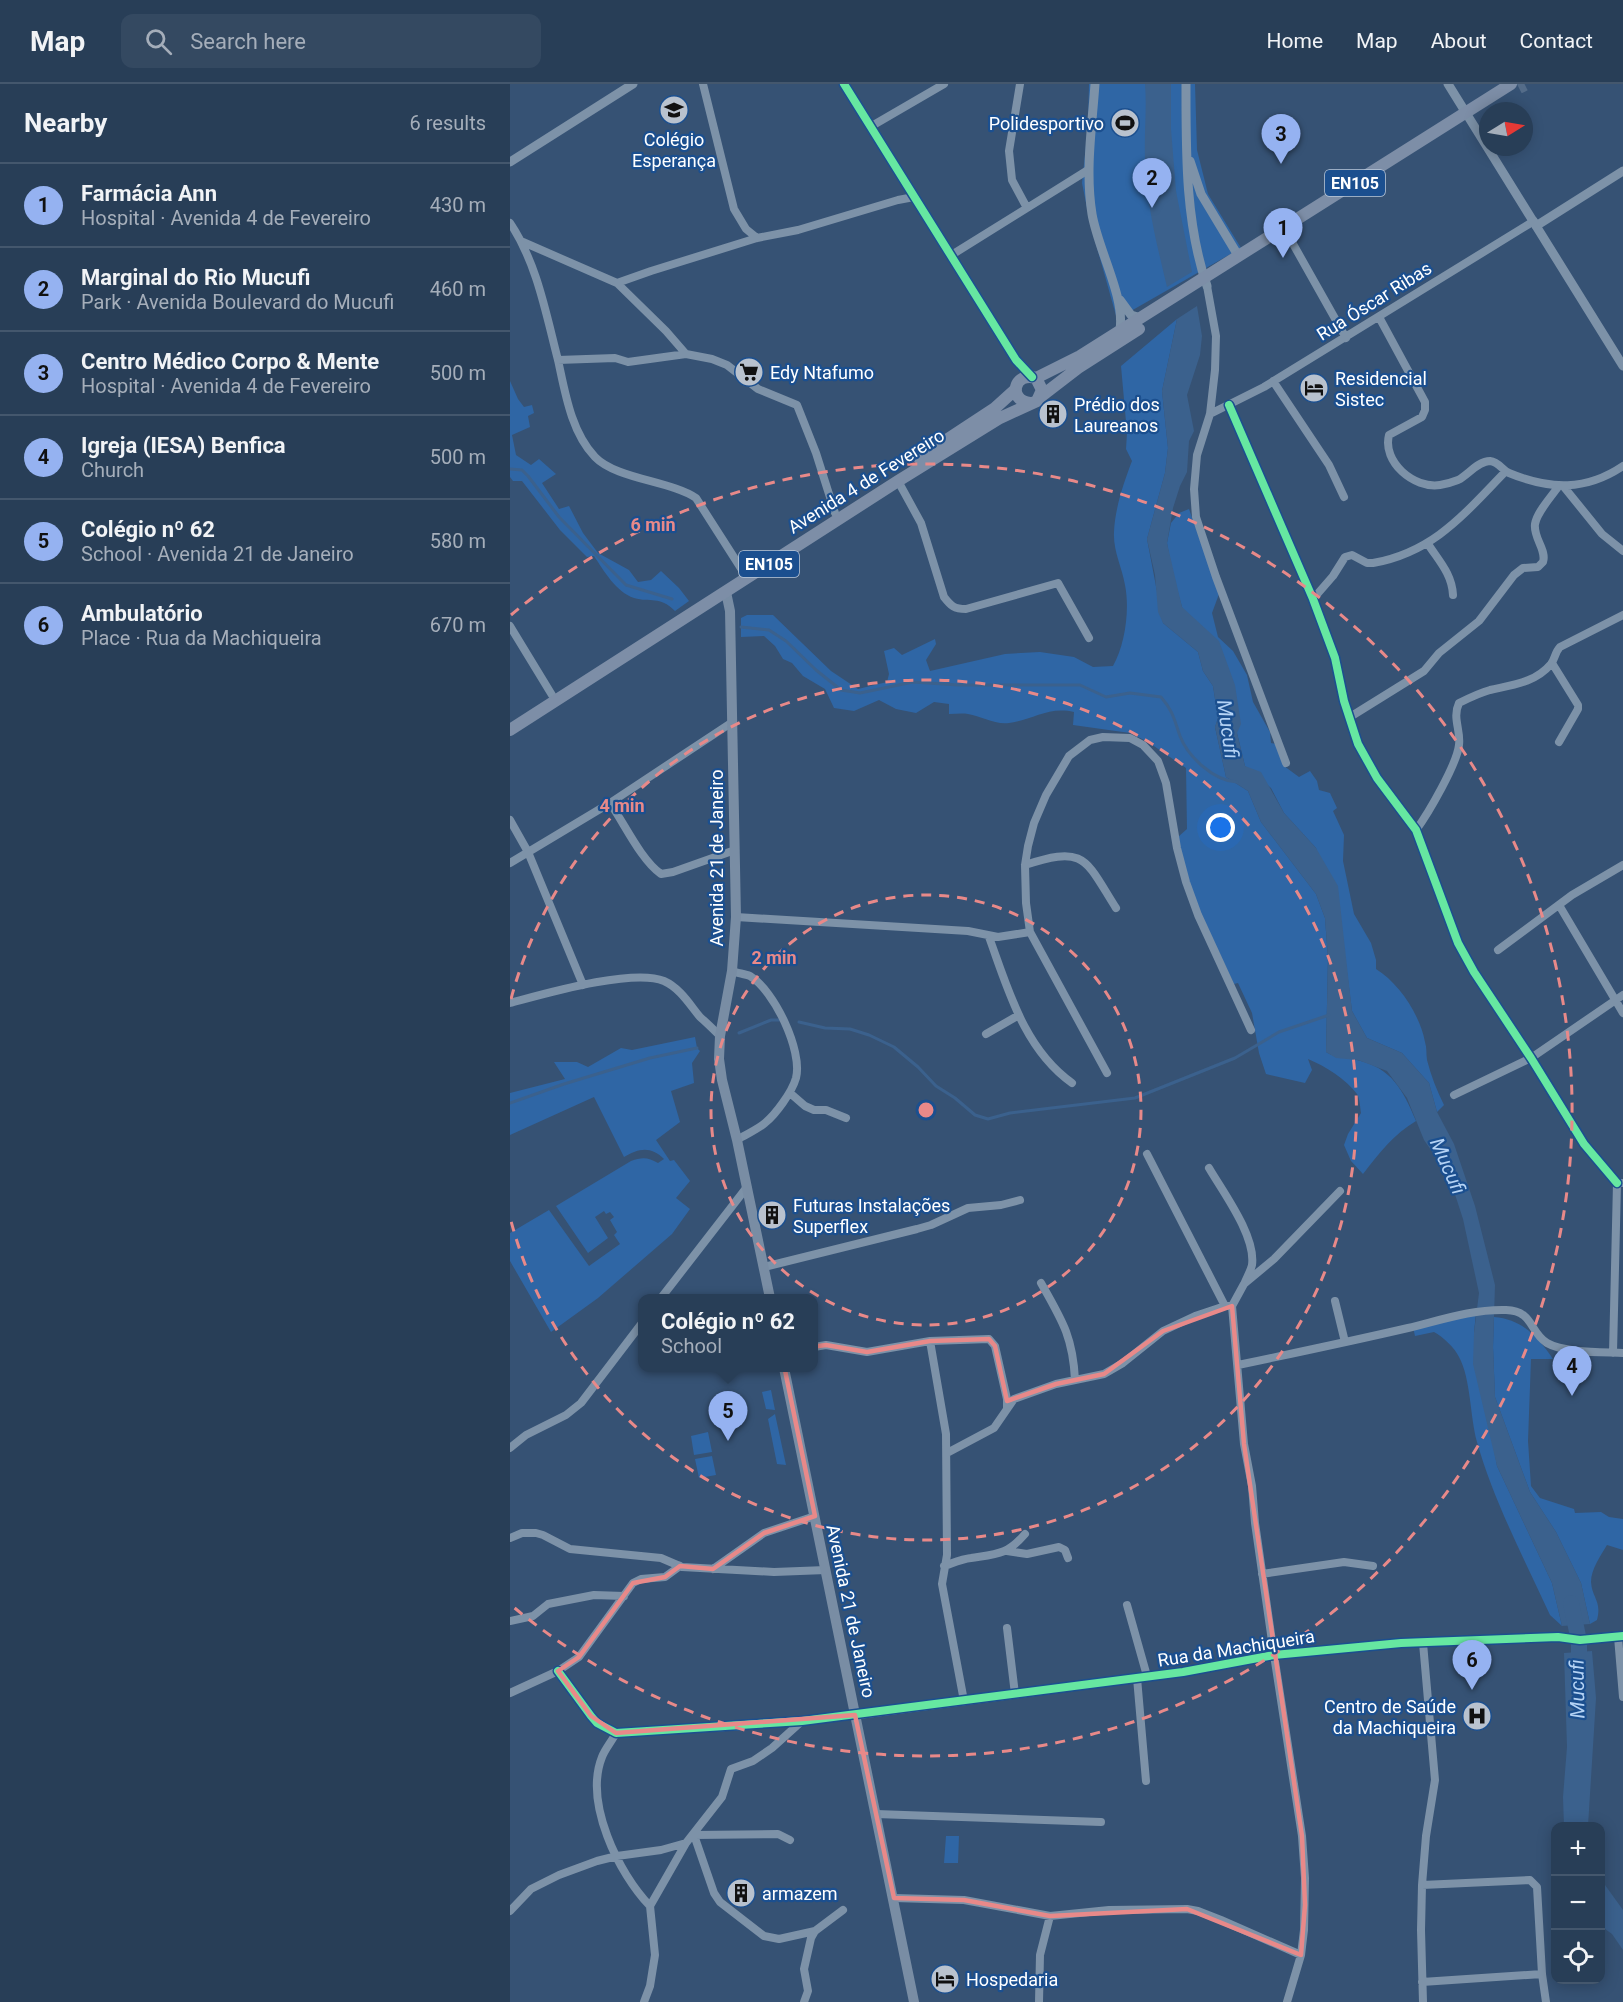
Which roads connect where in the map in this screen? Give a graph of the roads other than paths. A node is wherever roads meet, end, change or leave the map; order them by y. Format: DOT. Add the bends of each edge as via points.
graph roads {
  1 [pos="633,84"];
  2 [pos="703,84"];
  3 [pos="844,84"];
  4 [pos="944,84"];
  5 [pos="1020,84"];
  6 [pos="1095,84"];
  7 [pos="1186,84"];
  8 [pos="1448,84"];
  9 [pos="1515,86"];
  10 [pos="1468,116"];
  11 [pos="870,127"];
  12 [pos="1186,148"];
  13 [pos="510,162"];
  14 [pos="1088,170"];
  15 [pos="1623,171"];
  16 [pos="914,197"];
  17 [pos="1027,208"];
  18 [pos="510,223"];
  19 [pos="1535,224"];
  20 [pos="1288,235"];
  21 [pos="757,238"];
  22 [pos="523,242"];
  23 [pos="951,256"];
  24 [pos="1239,257"];
  25 [pos="617,283"];
  26 [pos="1203,284"];
  27 [pos="1114,288"];
  28 [pos="1168,306"];
  29 [pos="1379,316"];
  30 [pos="1141,318"];
  31 [pos="1120,330"];
  32 [pos="1346,338"];
  33 [pos="686,354"];
  34 [pos="558,360"];
  35 [pos="1016,360"];
  36 [pos="1623,366"];
  37 [pos="1034,377"];
  38 [pos="1274,381"];
  39 [pos="1016,387"];
  40 [pos="1035,400"];
  41 [pos="1229,405"];
  42 [pos="1210,414"];
  43 [pos="1623,466"];
  44 [pos="1505,472"];
  45 [pos="898,481"];
  46 [pos="1562,487"];
  47 [pos="1344,497"];
  48 [pos="836,513"];
  49 [pos="1428,544"];
  50 [pos="1623,551"];
  51 [pos="744,573"];
  52 [pos="726,592"];
  53 [pos="1453,595"];
  54 [pos="1312,599"];
  55 [pos="1623,615"];
  56 [pos="510,626"];
  57 [pos="1089,638"];
  58 [pos="1552,663"];
  59 [pos="552,695"];
  60 [pos="1350,717"];
  61 [pos="510,722"];
  62 [pos="731,723"];
  63 [pos="510,730"];
  64 [pos="1559,742"];
  65 [pos="1286,763"];
  66 [pos="610,803"];
  67 [pos="510,820"];
  68 [pos="1416,830"];
  69 [pos="735,850"];
  70 [pos="528,852"];
  71 [pos="510,863"];
  72 [pos="1026,865"];
  73 [pos="1623,865"];
  74 [pos="1559,905"];
  75 [pos="1116,908"];
  76 [pos="736,917"];
  77 [pos="1030,932"];
  78 [pos="989,937"];
  79 [pos="1498,950"];
  80 [pos="732,971"];
  81 [pos="583,985"];
  82 [pos="1623,995"];
  83 [pos="1615,1000"];
  84 [pos="510,1003"];
  85 [pos="1623,1013"];
  86 [pos="1019,1015"];
  87 [pos="1251,1030"];
  88 [pos="986,1034"];
  89 [pos="720,1036"];
  90 [pos="1531,1058"];
  91 [pos="1107,1073"];
  92 [pos="1072,1083"];
  93 [pos="790,1093"];
  94 [pos="1454,1095"];
  95 [pos="846,1118"];
  96 [pos="737,1140"];
  97 [pos="1147,1155"];
  98 [pos="1209,1168"];
  99 [pos="1620,1183"];
  100 [pos="747,1187"];
  101 [pos="1340,1191"];
  102 [pos="1020,1200"];
  103 [pos="764,1267"];
  104 [pos="1041,1283"];
  105 [pos="1244,1284"];
  106 [pos="665,1294"];
  107 [pos="769,1294"];
  108 [pos="1335,1301"];
  109 [pos="1228,1306"];
  110 [pos="638,1328"];
  111 [pos="930,1341"];
  112 [pos="1345,1342"];
  113 [pos="818,1347"];
  114 [pos="1613,1353"];
  115 [pos="1623,1353"];
  116 [pos="1238,1365"];
  117 [pos="785,1372"];
  118 [pos="1075,1380"];
  119 [pos="1007,1410"];
  120 [pos="510,1448"];
  121 [pos="947,1453"];
  122 [pos="815,1516"];
  123 [pos="1025,1534"];
  124 [pos="510,1538"];
  125 [pos="1006,1551"];
  126 [pos="1068,1558"];
  127 [pos="680,1566"];
  128 [pos="944,1566"];
  129 [pos="1373,1566"];
  130 [pos="713,1569"];
  131 [pos="826,1570"];
  132 [pos="1262,1574"];
  133 [pos="624,1596"];
  134 [pos="1127,1605"];
  135 [pos="510,1622"];
  136 [pos="1007,1628"];
  137 [pos="1620,1637"];
  138 [pos="1423,1643"];
  139 [pos="1274,1655"];
  140 [pos="558,1671"];
  141 [pos="1142,1677"];
  142 [pos="510,1692"];
  143 [pos="1016,1694"];
  144 [pos="1623,1697"];
  145 [pos="964,1701"];
  146 [pos="855,1715"];
  147 [pos="802,1721"];
  148 [pos="616,1733"];
  149 [pos="1146,1781"];
  150 [pos="876,1814"];
  151 [pos="1101,1822"];
  152 [pos="694,1835"];
  153 [pos="790,1840"];
  154 [pos="686,1843"];
  155 [pos="617,1856"];
  156 [pos="1422,1885"];
  157 [pos="894,1898"];
  158 [pos="650,1906"];
  159 [pos="843,1910"];
  160 [pos="510,1911"];
  161 [pos="1050,1916"];
  162 [pos="815,1931"];
  163 [pos="1300,1955"];
  164 [pos="1542,1974"];
  165 [pos="1422,1982"];
  166 [pos="644,2002"];
  167 [pos="804,2002"];
  168 [pos="914,2002"];
  169 [pos="1039,2002"];
  170 [pos="1287,2002"];
  171 [pos="1424,2002"];
  172 [pos="1546,2002"];
  1 -- 13 [label="street"];
  2 -- 21 [label="street" via="735,209 746,229"];
  3 -- 11 [label="main road"];
  4 -- 11 [label="street"];
  5 -- 17 [label="street" via="1009,151 1012,180"];
  6 -- 14 [label="street"];
  7 -- 12 [label="street"];
  8 -- 10 [label="street"];
  9 -- 10 [label="main road, Avenida 4 de Fevereiro / EN105"];
  10 -- 19 [label="street"];
  10 -- 20 [label="main road, Avenida 4 de Fevereiro / EN105"];
  10 -- 24 [label="main road, Avenida 4 de Fevereiro / EN105"];
  11 -- 16 [label="main road"];
  12 -- 24 [label="street" via="1201,194"];
  12 -- 26 [label="street"];
  14 -- 17 [label="street"];
  14 -- 27 [label="street" via="1092,215"];
  15 -- 19 [label="street, Rua Óscar Ribas"];
  16 -- 21 [label="street"];
  16 -- 23 [label="main road"];
  17 -- 23 [label="street"];
  18 -- 22 [label="street"];
  19 -- 29 [label="street, Rua Óscar Ribas"];
  19 -- 36 [label="street"];
  20 -- 26 [label="main road, Avenida 4 de Fevereiro / EN105"];
  20 -- 32 [label="street"];
  21 -- 25 [label="street"];
  22 -- 25 [label="street"];
  22 -- 34 [label="street"];
  23 -- 35 [label="main road"];
  24 -- 26 [label="main road, Avenida 4 de Fevereiro / EN105"];
  25 -- 33 [label="street"];
  26 -- 28 [label="main road, Avenida 4 de Fevereiro / EN105"];
  26 -- 42 [label="street" via="1216,336"];
  27 -- 30 [label="street" via="1124,309"];
  27 -- 31 [label="street"];
  28 -- 30 [label="main road, Avenida 4 de Fevereiro / EN105"];
  28 -- 40 [label="main road, Avenida 4 de Fevereiro / EN105"];
  29 -- 32 [label="street, Rua Óscar Ribas"];
  29 -- 44 [label="street" via="1425,402 1422,417 1389,435 1386,445 1390,458 1412,479 1438,485 1458,480 1484,462 1498,464"];
  30 -- 31 [label="main road, Avenida 4 de Fevereiro / EN105"];
  31 -- 37 [label="main road, Avenida 4 de Fevereiro / EN105" via="1066,364"];
  32 -- 38 [label="street, Rua Óscar Ribas"];
  33 -- 34 [label="street" via="628,362 615,358"];
  33 -- 48 [label="street" via="728,365 758,388 797,405"];
  34 -- 51 [label="street" via="579,434 595,457 605,465 696,498"];
  35 -- 37 [label="main road"];
  35 -- 39 [label="main road"];
  37 -- 39 [label="main road, Avenida 4 de Fevereiro / EN105" via="1021,379"];
  37 -- 40 [label="main road" via="1042,390"];
  38 -- 41 [label="street, Rua Óscar Ribas"];
  38 -- 47 [label="street" via="1329,465"];
  39 -- 40 [label="main road" via="1022,401"];
  39 -- 48 [label="main road, Avenida 4 de Fevereiro / EN105" via="995,408"];
  40 -- 45 [label="main road, Avenida 4 de Fevereiro / EN105"];
  41 -- 42 [label="street, Rua Óscar Ribas"];
  41 -- 54 [label="street"];
  42 -- 65 [label="street" via="1197,454 1196,516"];
  43 -- 46 [label="street" via="1599,479"];
  44 -- 46 [label="street"];
  44 -- 49 [label="street" via="1455,523"];
  45 -- 52 [label="main road, Avenida 4 de Fevereiro / EN105"];
  45 -- 57 [label="street" via="921,523 944,597 951,606 966,609 1058,582"];
  46 -- 50 [label="street" via="1602,534"];
  46 -- 60 [label="street" via="1534,526 1543,562 1538,567 1523,568 1514,576 1479,621 1439,653 1424,671"];
  48 -- 51 [label="main road, Avenida 4 de Fevereiro / EN105"];
  49 -- 53 [label="street" via="1450,575"];
  49 -- 54 [label="street" via="1373,563 1349,554"];
  51 -- 59 [label="main road, Avenida 4 de Fevereiro / EN105"];
  52 -- 62 [label="main road, Avenida 21 de Janeiro" via="730,611"];
  52 -- 63 [label="main road, Avenida 4 de Fevereiro / EN105"];
  54 -- 60 [label="street" via="1335,658"];
  55 -- 58 [label="street" via="1560,648"];
  56 -- 59 [label="street"];
  58 -- 64 [label="street" via="1578,705"];
  58 -- 68 [label="street" via="1528,681 1459,703 1455,711 1459,745 1454,762"];
  59 -- 61 [label="main road, Avenida 4 de Fevereiro / EN105"];
  60 -- 68 [label="street" via="1358,744 1377,778"];
  62 -- 66 [label="street"];
  62 -- 69 [label="main road, Avenida 21 de Janeiro"];
  66 -- 69 [label="street" via="662,874"];
  66 -- 70 [label="street"];
  67 -- 70 [label="street"];
  68 -- 90 [label="street" via="1458,943"];
  69 -- 76 [label="main road, Avenida 21 de Janeiro"];
  70 -- 71 [label="street"];
  70 -- 81 [label="street"];
  72 -- 75 [label="street" via="1054,856 1078,858 1090,866"];
  72 -- 77 [label="street"];
  72 -- 87 [label="street" via="1034,823 1069,756 1090,740 1103,737 1130,738 1143,745 1158,761 1167,783 1177,848 1198,915"];
  73 -- 74 [label="street"];
  74 -- 79 [label="street"];
  74 -- 83 [label="street"];
  76 -- 78 [label="street" via="968,931"];
  76 -- 80 [label="main road, Avenida 21 de Janeiro"];
  77 -- 78 [label="street"];
  77 -- 91 [label="street"];
  78 -- 86 [label="street"];
  80 -- 89 [label="main road, Avenida 21 de Janeiro"];
  80 -- 93 [label="street" via="750,977 782,1016 795,1056 796,1076"];
  81 -- 84 [label="street"];
  81 -- 89 [label="street" via="636,978 666,981"];
  82 -- 83 [label="street"];
  83 -- 85 [label="street"];
  83 -- 90 [label="street"];
  86 -- 88 [label="street"];
  86 -- 92 [label="street" via="1045,1060"];
  89 -- 96 [label="main road, Avenida 21 de Janeiro" via="722,1080"];
  90 -- 94 [label="street"];
  90 -- 99 [label="street" via="1584,1144"];
  93 -- 95 [label="street" via="805,1106"];
  93 -- 96 [label="street" via="765,1123"];
  96 -- 100 [label="main road, Avenida 21 de Janeiro"];
  97 -- 109 [label="street"];
  98 -- 105 [label="street" via="1251,1247 1252,1265"];
  99 -- 114 [label="street"];
  100 -- 103 [label="main road, Avenida 21 de Janeiro"];
  100 -- 106 [label="street"];
  101 -- 105 [label="street"];
  102 -- 103 [label="street" via="968,1208 931,1225"];
  103 -- 107 [label="main road, Avenida 21 de Janeiro"];
  104 -- 118 [label="street" via="1068,1333"];
  105 -- 109 [label="street"];
  108 -- 112 [label="street"];
  109 -- 116 [label="street"];
  109 -- 118 [label="street" via="1163,1331 1104,1374"];
  110 -- 120 [label="street" via="581,1403"];
  111 -- 113 [label="street" via="867,1352"];
  111 -- 119 [label="street" via="988,1339 995,1346"];
  111 -- 121 [label="street"];
  112 -- 114 [label="street" via="1463,1313 1505,1310 1519,1312 1544,1341 1556,1347"];
  112 -- 116 [label="street"];
  114 -- 115 [label="street"];
  116 -- 132 [label="street" via="1244,1444"];
  117 -- 122 [label="main road, Avenida 21 de Janeiro"];
  118 -- 119 [label="street" via="1014,1399"];
  119 -- 121 [label="street" via="994,1428"];
  121 -- 128 [label="street"];
  122 -- 130 [label="street" via="764,1533"];
  122 -- 131 [label="main road, Avenida 21 de Janeiro"];
  123 -- 125 [label="street"];
  124 -- 127 [label="street" via="536,1533 570,1549 660,1558"];
  125 -- 126 [label="street" via="1027,1554 1059,1547"];
  125 -- 128 [label="street"];
  127 -- 130 [label="street"];
  127 -- 133 [label="street" via="664,1576 633,1583"];
  128 -- 145 [label="street" via="942,1584"];
  129 -- 132 [label="street" via="1344,1562"];
  130 -- 131 [label="street"];
  131 -- 146 [label="main road, Avenida 21 de Janeiro"];
  132 -- 139 [label="street"];
  133 -- 135 [label="street" via="594,1595 548,1604 533,1616"];
  133 -- 140 [label="street" via="579,1656"];
  134 -- 141 [label="street"];
  136 -- 143 [label="street"];
  137 -- 138 [label="street, Rua da Machiqueira"];
  137 -- 144 [label="street"];
  138 -- 139 [label="street, Rua da Machiqueira"];
  138 -- 156 [label="street" via="1435,1780"];
  139 -- 141 [label="street, Rua da Machiqueira"];
  139 -- 163 [label="street" via="1302,1836 1305,1905"];
  140 -- 142 [label="street"];
  140 -- 148 [label="street" via="597,1723"];
  141 -- 143 [label="street, Rua da Machiqueira"];
  141 -- 149 [label="street"];
  143 -- 145 [label="street, Rua da Machiqueira"];
  145 -- 146 [label="street, Rua da Machiqueira"];
  146 -- 147 [label="street"];
  146 -- 150 [label="main road, Avenida 21 de Janeiro"];
  147 -- 148 [label="street"];
  147 -- 152 [label="street" via="753,1761 731,1769 722,1797"];
  148 -- 155 [label="street" via="602,1756 597,1791 603,1825"];
  150 -- 151 [label="street"];
  150 -- 157 [label="main road, Avenida 21 de Janeiro"];
  152 -- 153 [label="street" via="778,1834"];
  152 -- 154 [label="street"];
  152 -- 162 [label="street" via="720,1902 772,1939"];
  154 -- 155 [label="street"];
  154 -- 158 [label="street"];
  155 -- 158 [label="street" via="635,1890"];
  155 -- 160 [label="street" via="531,1889"];
  156 -- 164 [label="street" via="1534,1882"];
  156 -- 165 [label="street"];
  157 -- 161 [label="street" via="964,1900"];
  157 -- 168 [label="main road, Avenida 21 de Janeiro"];
  158 -- 166 [label="street" via="655,1955"];
  159 -- 162 [label="street"];
  161 -- 163 [label="street" via="1187,1909"];
  161 -- 169 [label="street" via="1040,1955"];
  162 -- 167 [label="street" via="804,1969 808,1991"];
  163 -- 170 [label="street"];
  164 -- 165 [label="street"];
  164 -- 172 [label="street"];
  165 -- 171 [label="street"];
}
